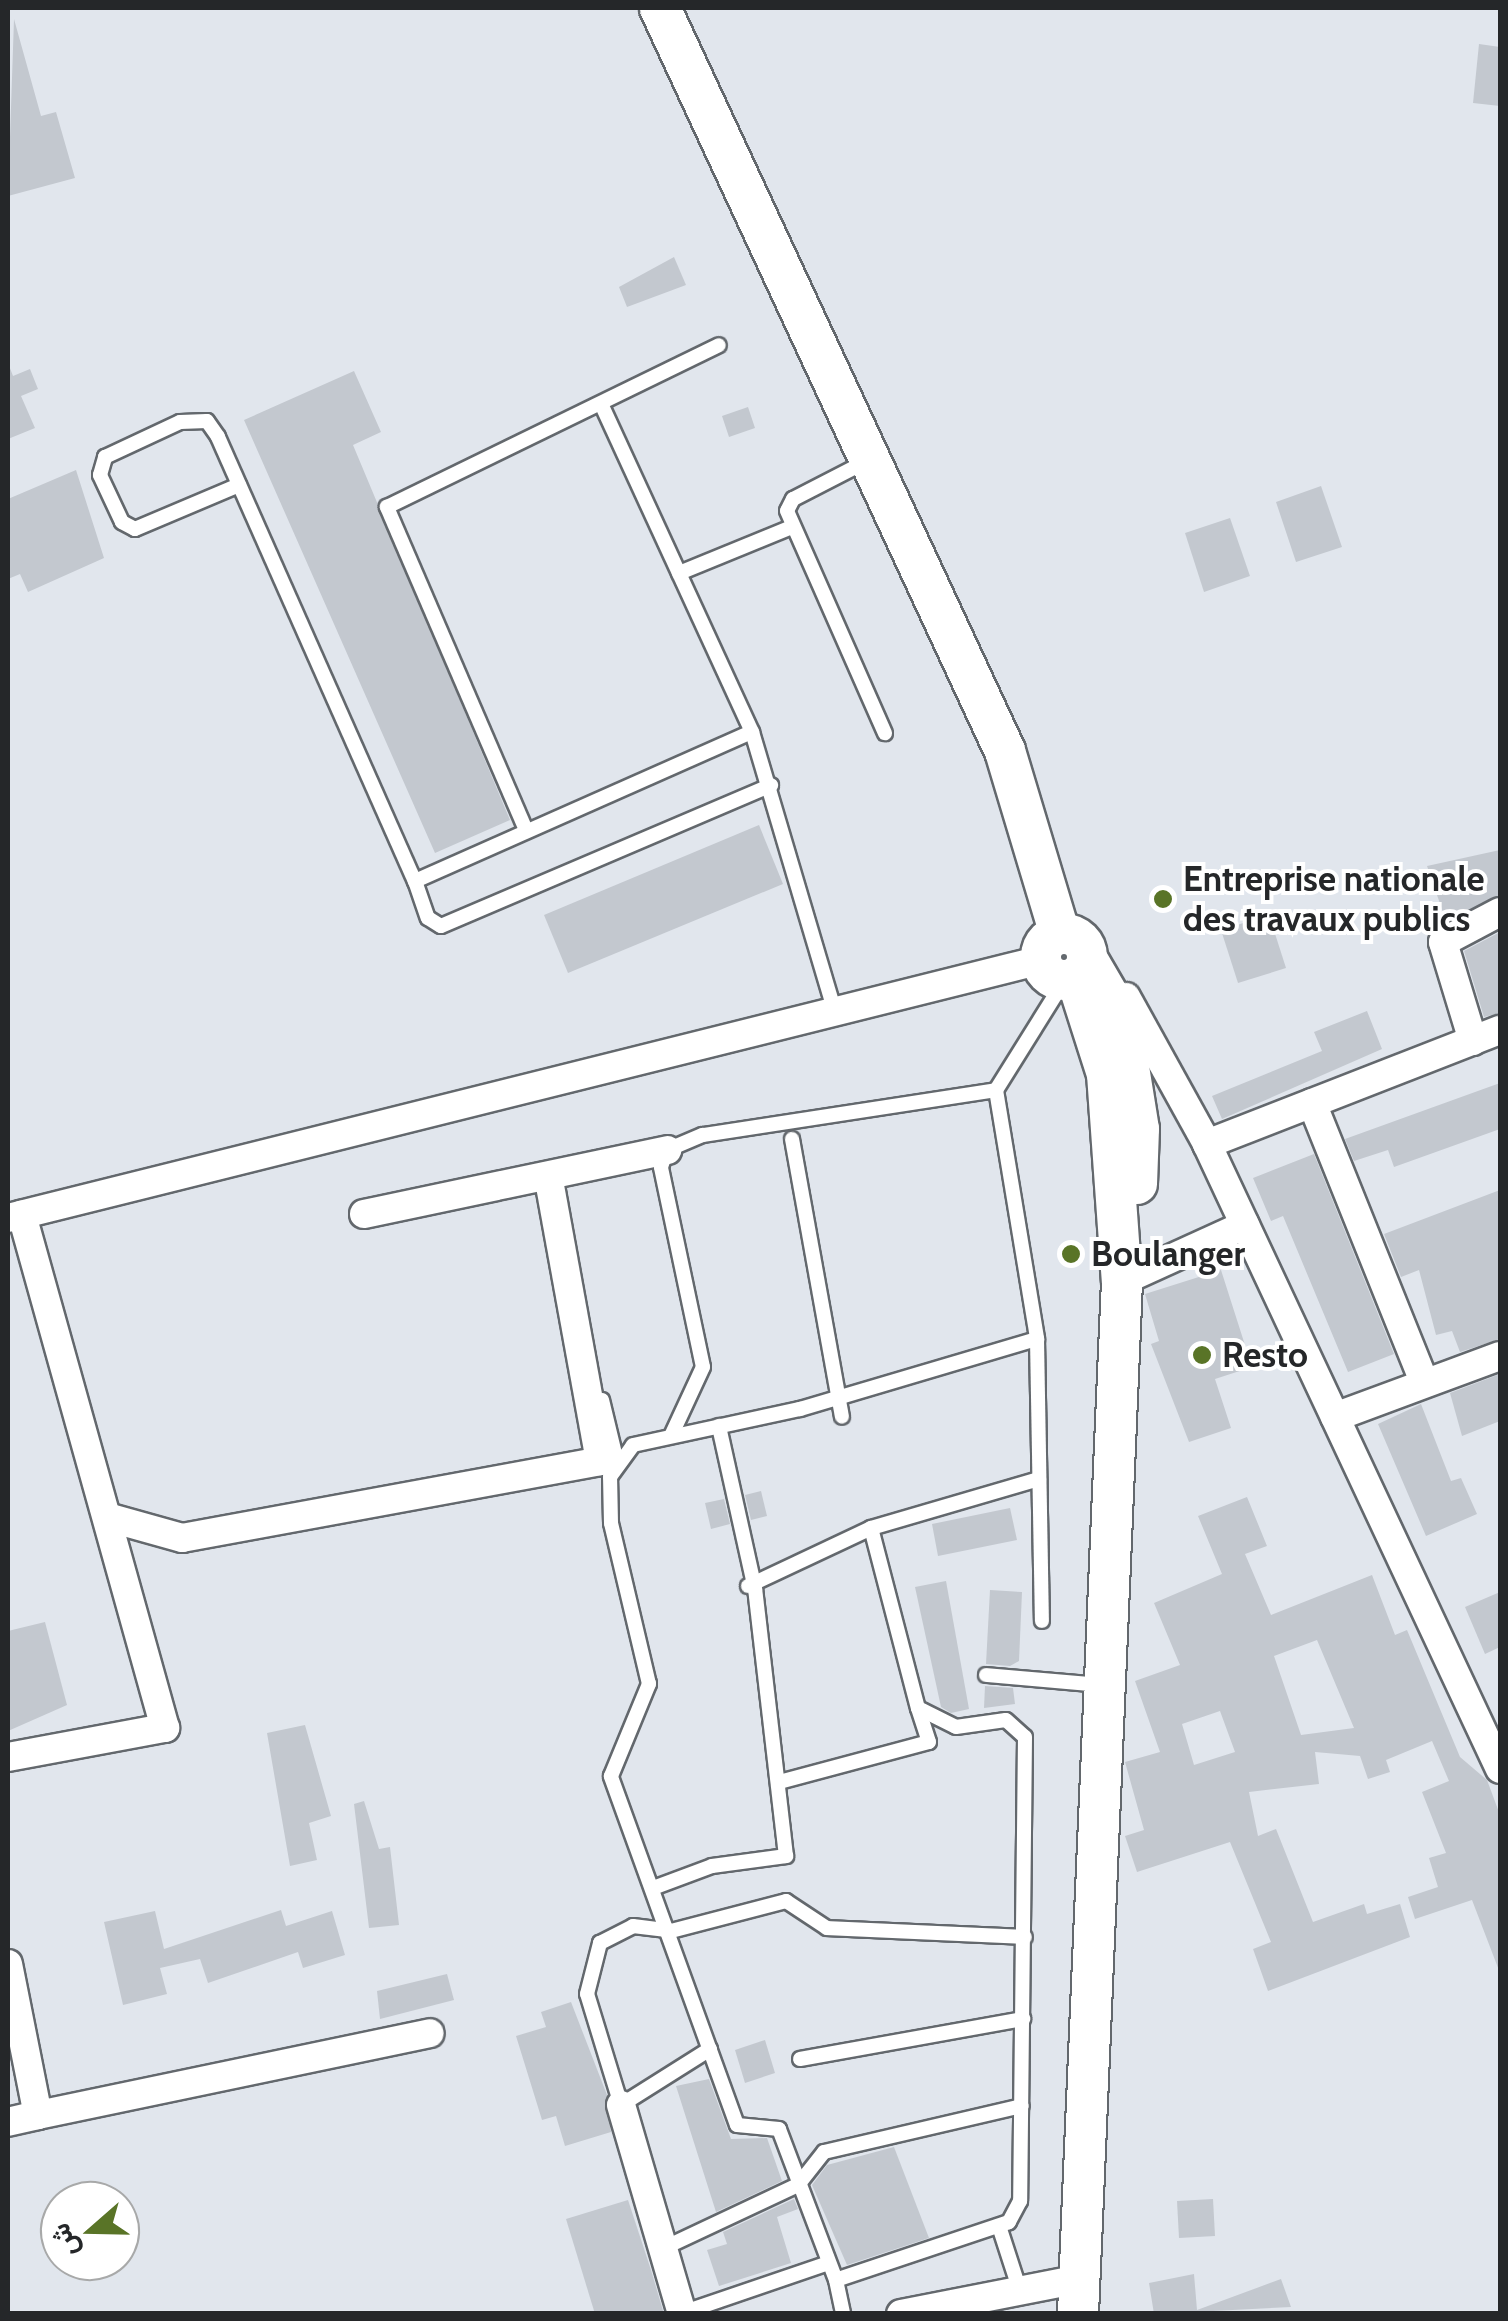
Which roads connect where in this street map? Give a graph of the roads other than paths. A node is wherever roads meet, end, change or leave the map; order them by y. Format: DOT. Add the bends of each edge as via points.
graph roads {
  1 [pos="660,8"];
  2 [pos="718,345"];
  3 [pos="603,408"];
  4 [pos="868,460"];
  5 [pos="239,485"];
  6 [pos="792,526"];
  7 [pos="679,573"];
  8 [pos="752,732"];
  9 [pos="885,733"];
  10 [pos="771,785"];
  11 [pos="526,830"];
  12 [pos="415,881"];
  13 [pos="1500,912"];
  14 [pos="1069,960"];
  15 [pos="835,1012"];
  16 [pos="1500,1030"];
  17 [pos="1473,1041"];
  18 [pos="996,1090"];
  19 [pos="1312,1103"];
  20 [pos="792,1139"];
  21 [pos="1207,1144"];
  22 [pos="667,1150"];
  23 [pos="549,1180"];
  24 [pos="364,1214"];
  25 [pos="15,1217"];
  26 [pos="1245,1225"];
  27 [pos="1122,1282"];
  28 [pos="1038,1339"];
  29 [pos="1500,1356"];
  30 [pos="1424,1382"];
  31 [pos="836,1396"];
  32 [pos="842,1416"];
  33 [pos="1335,1417"];
  34 [pos="719,1426"];
  35 [pos="671,1436"];
  36 [pos="616,1458"];
  37 [pos="1039,1479"];
  38 [pos="107,1518"];
  39 [pos="871,1528"];
  40 [pos="748,1586"];
  41 [pos="1042,1621"];
  42 [pos="986,1675"];
  43 [pos="1102,1686"];
  44 [pos="918,1708"];
  45 [pos="8,1757"];
  46 [pos="1500,1769"];
  47 [pos="783,1781"];
  48 [pos="653,1888"];
  49 [pos="670,1931"];
  50 [pos="1025,1937"];
  51 [pos="8,1964"];
  52 [pos="1023,2019"];
  53 [pos="430,2034"];
  54 [pos="710,2049"];
  55 [pos="800,2058"];
  56 [pos="620,2105"];
  57 [pos="1022,2106"];
  58 [pos="38,2115"];
  59 [pos="8,2122"];
  60 [pos="798,2185"];
  61 [pos="999,2226"];
  62 [pos="666,2248"];
  63 [pos="823,2265"];
  64 [pos="836,2280"];
  65 [pos="1020,2291"];
  66 [pos="1079,2296"];
  67 [pos="682,2313"];
  68 [pos="843,2314"];
  69 [pos="901,2314"];
  1 -- 4 [label="main road"];
  2 -- 3 [label="lane"];
  3 -- 7 [label="lane"];
  3 -- 11 [label="lane" via="387,506"];
  4 -- 6 [label="lane" via="793,498"];
  4 -- 14 [label="main road" via="1005,751"];
  5 -- 5 [label="lane" via="218,437 198,419 105,457 100,475 122,522 135,529"];
  5 -- 12 [label="lane"];
  6 -- 7 [label="lane"];
  6 -- 9 [label="lane"];
  7 -- 8 [label="lane"];
  8 -- 10 [label="lane"];
  8 -- 11 [label="lane"];
  10 -- 12 [label="lane" via="460,922 428,918"];
  10 -- 15 [label="lane"];
  11 -- 12 [label="lane"];
  13 -- 17 [label="street" via="1443,942"];
  14 -- 15 [label="street"];
  14 -- 18 [label="lane"];
  14 -- 21 [label="street" via="1125,996"];
  14 -- 27 [label="main road" via="1107,1074"];
  15 -- 25 [label="street"];
  16 -- 17 [label="street"];
  17 -- 19 [label="street"];
  18 -- 22 [label="lane" via="703,1136"];
  18 -- 28 [label="lane"];
  19 -- 21 [label="street"];
  19 -- 30 [label="street"];
  20 -- 31 [label="lane"];
  21 -- 26 [label="street"];
  22 -- 23 [label="street"];
  22 -- 35 [label="lane" via="661,1167 702,1368"];
  23 -- 24 [label="street"];
  23 -- 36 [label="lane"];
  23 -- 38 [label="street" via="600,1461 182,1538"];
  25 -- 38 [label="street"];
  26 -- 27 [label="street"];
  26 -- 33 [label="street"];
  27 -- 43 [label="main road"];
  28 -- 31 [label="lane"];
  28 -- 37 [label="lane"];
  29 -- 30 [label="street"];
  30 -- 33 [label="street"];
  31 -- 32 [label="lane"];
  31 -- 34 [label="lane"];
  33 -- 46 [label="street"];
  34 -- 35 [label="lane"];
  34 -- 40 [label="lane"];
  35 -- 36 [label="lane"];
  36 -- 48 [label="lane" via="611,1523 649,1684 611,1776"];
  37 -- 39 [label="lane"];
  37 -- 41 [label="lane"];
  38 -- 45 [label="street" via="166,1728"];
  39 -- 40 [label="lane"];
  39 -- 44 [label="lane"];
  40 -- 47 [label="lane"];
  42 -- 43 [label="lane"];
  43 -- 66 [label="main road"];
  44 -- 47 [label="lane" via="929,1742"];
  44 -- 50 [label="lane" via="956,1727 1006,1720 1025,1738"];
  47 -- 48 [label="lane" via="786,1856 712,1866"];
  48 -- 49 [label="lane"];
  49 -- 50 [label="lane" via="786,1900 826,1928"];
  49 -- 54 [label="lane"];
  49 -- 56 [label="lane" via="617,1933 587,1968"];
  50 -- 52 [label="lane"];
  51 -- 58 [label="street"];
  52 -- 55 [label="lane"];
  52 -- 57 [label="lane"];
  53 -- 58 [label="street"];
  54 -- 56 [label="lane"];
  54 -- 60 [label="lane" via="736,2125 779,2129"];
  56 -- 62 [label="street"];
  57 -- 60 [label="lane" via="824,2152"];
  57 -- 61 [label="lane" via="1020,2200"];
  58 -- 59 [label="street"];
  60 -- 62 [label="lane"];
  60 -- 63 [label="lane"];
  61 -- 64 [label="lane"];
  61 -- 65 [label="lane"];
  62 -- 67 [label="street"];
  63 -- 64 [label="lane"];
  63 -- 67 [label="lane"];
  64 -- 68 [label="lane"];
  65 -- 66 [label="street"];
  65 -- 69 [label="street"];
}
